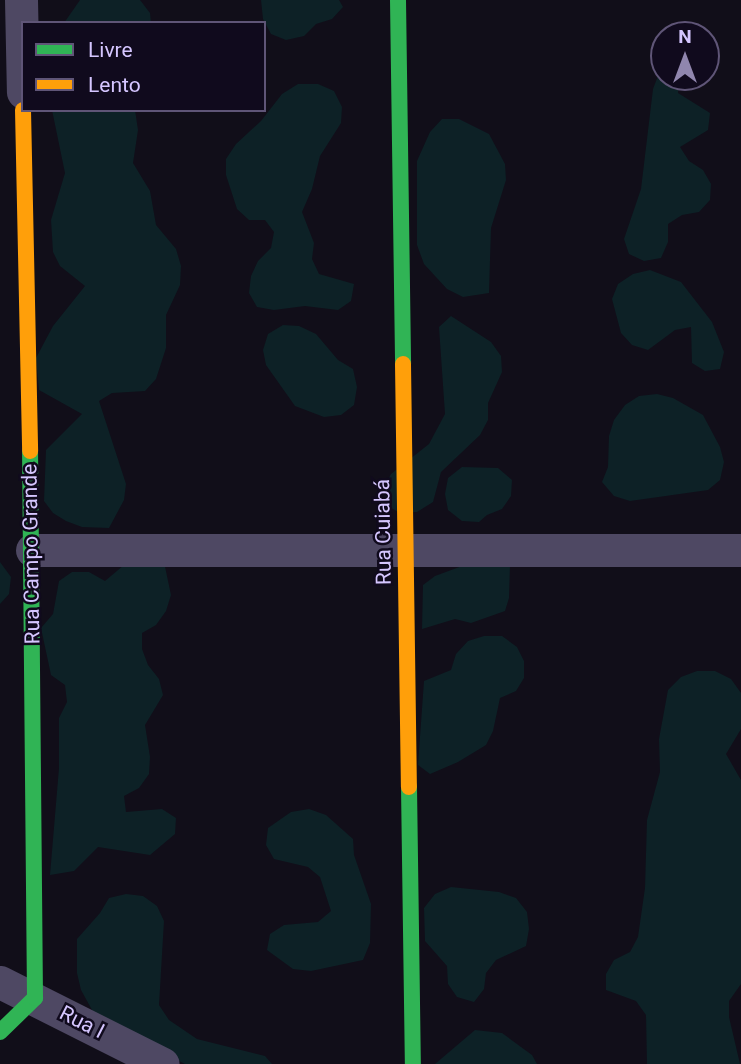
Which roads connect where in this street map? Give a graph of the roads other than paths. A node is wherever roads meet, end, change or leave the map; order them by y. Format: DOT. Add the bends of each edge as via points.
graph roads {
  1 [pos="21,0"];
  2 [pos="398,0"];
  3 [pos="21,21"];
  4 [pos="23,112"];
  5 [pos="32,550"];
  6 [pos="741,550"];
  7 [pos="404,551"];
  8 [pos="0,982"];
  9 [pos="35,998"];
  10 [pos="0,1032"];
  11 [pos="163,1064"];
  12 [pos="413,1064"];
  1 -- 3 [label="street"];
  2 -- 7 [label="street, Rua Cuiabá"];
  4 -- 5 [label="street, Rua Campo Grande"];
  5 -- 7 [label="street"];
  5 -- 9 [label="street, Rua Campo Grande"];
  6 -- 7 [label="street"];
  7 -- 12 [label="street, Rua Cuiabá"];
  8 -- 9 [label="street, Rua I"];
  9 -- 10 [label="street"];
  9 -- 11 [label="street, Rua I"];
}
